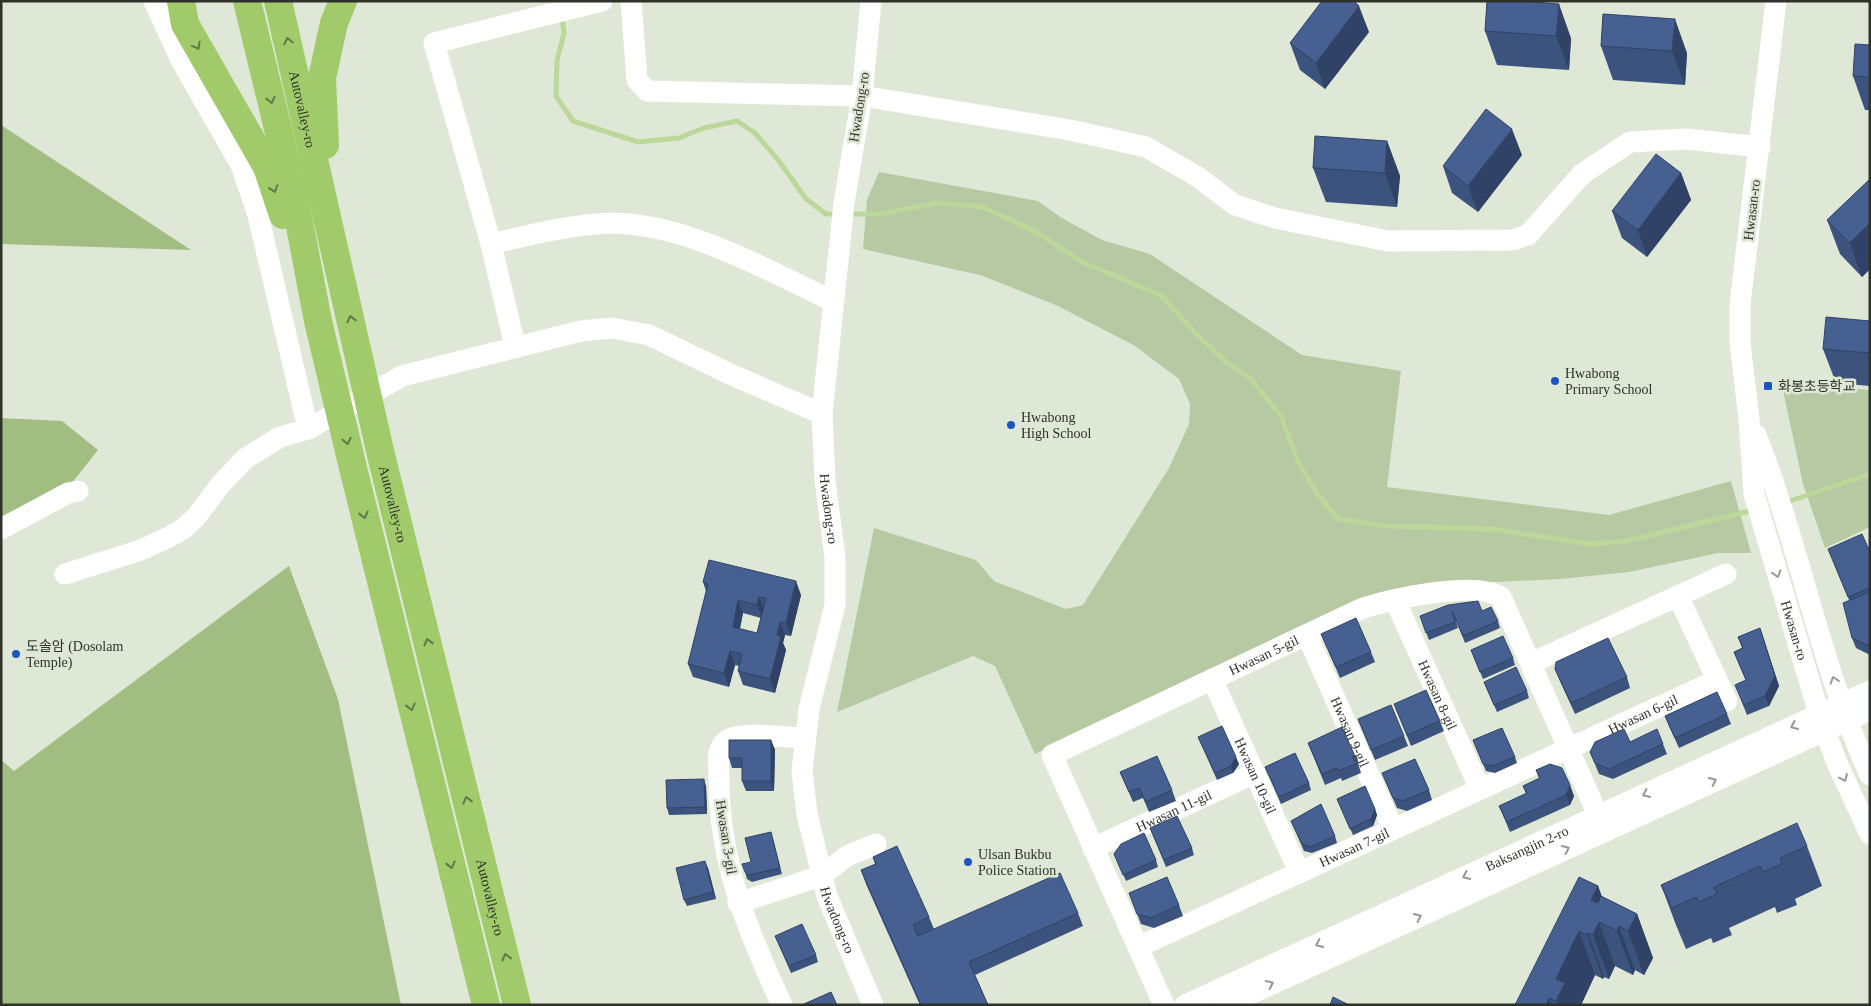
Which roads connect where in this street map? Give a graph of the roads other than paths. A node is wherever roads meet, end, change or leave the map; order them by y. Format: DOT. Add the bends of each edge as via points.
graph roads {
  1 [pos="154,1"];
  2 [pos="182,1"];
  3 [pos="247,1"];
  4 [pos="278,1"];
  5 [pos="343,1"];
  6 [pos="602,1"];
  7 [pos="631,1"];
  8 [pos="871,1"];
  9 [pos="1776,1"];
  10 [pos="862,96"];
  11 [pos="1760,147"];
  12 [pos="333,236"];
  13 [pos="491,244"];
  14 [pos="833,301"];
  15 [pos="318,321"];
  16 [pos="515,346"];
  17 [pos="822,414"];
  18 [pos="1750,419"];
  19 [pos="308,429"];
  20 [pos="78,490"];
  21 [pos="1,530"];
  22 [pos="65,574"];
  23 [pos="1726,574"];
  24 [pos="1678,596"];
  25 [pos="1395,600"];
  26 [pos="1307,635"];
  27 [pos="1531,664"];
  28 [pos="1212,679"];
  29 [pos="1717,680"];
  30 [pos="1870,691"];
  31 [pos="1727,701"];
  32 [pos="1870,710"];
  33 [pos="1844,712"];
  34 [pos="1822,722"];
  35 [pos="804,738"];
  36 [pos="1569,748"];
  37 [pos="1255,774"];
  38 [pos="1870,775"];
  39 [pos="1480,789"];
  40 [pos="1602,823"];
  41 [pos="1393,829"];
  42 [pos="1870,834"];
  43 [pos="876,844"];
  44 [pos="1093,848"];
  45 [pos="1299,872"];
  46 [pos="821,876"];
  47 [pos="738,903"];
  48 [pos="1138,947"];
  49 [pos="486,1005"];
  50 [pos="517,1005"];
  51 [pos="782,1005"];
  52 [pos="872,1005"];
  53 [pos="1164,1005"];
  54 [pos="1185,1005"];
  55 [pos="1226,1005"];
  1 -- 19 [label="street" via="182,62 241,165 258,215"];
  2 -- 15 [label="highway, one-way" via="185,24 266,168"];
  3 -- 15 [label="highway, one-way" via="294,195"];
  12 -- 4 [label="highway, Autovalley-ro, one-way"];
  5 -- 12 [label="highway" via="334,23 322,78"];
  6 -- 13 [label="street" via="434,43"];
  7 -- 10 [label="street" via="637,80 647,91"];
  8 -- 10 [label="street, Hwadong-ro"];
  9 -- 11 [label="street, Hwasan-ro"];
  10 -- 11 [label="street" via="1070,130 1146,147 1198,178 1234,205 1275,218 1388,241 1512,240 1528,235 1582,174 1630,142 1687,139"];
  10 -- 14 [label="street, Hwadong-ro" via="844,203"];
  11 -- 18 [label="street, Hwasan-ro" via="1740,304 1740,342"];
  50 -- 12 [label="highway, Autovalley-ro, one-way" via="381,455"];
  13 -- 14 [label="street" via="597,224 633,224 675,232"];
  13 -- 16 [label="street"];
  14 -- 17 [label="street, Hwadong-ro"];
  15 -- 49 [label="highway, one-way"];
  16 -- 17 [label="street" via="581,331 612,328 649,335"];
  16 -- 19 [label="street" via="402,376"];
  17 -- 35 [label="street, Hwadong-ro" via="825,480 835,557 835,605"];
  33 -- 18 [label="street, Hwasan-ro, one-way" via="1777,487"];
  18 -- 34 [label="street, Hwasan-ro, one-way" via="1754,494"];
  19 -- 22 [label="street" via="280,437 246,458 183,530 141,550"];
  20 -- 21 [label="street"];
  23 -- 24 [label="street"];
  24 -- 27 [label="street"];
  24 -- 29 [label="street"];
  25 -- 26 [label="street, Hwasan 5-gil" via="1364,608"];
  25 -- 27 [label="street, Hwasan 5-gil" via="1474,590 1494,593 1501,597"];
  25 -- 39 [label="street, Hwasan 8-gil"];
  26 -- 28 [label="street, Hwasan 5-gil"];
  26 -- 41 [label="street, Hwasan 9-gil"];
  27 -- 36 [label="street, Hwasan 5-gil"];
  28 -- 37 [label="street, Hwasan 10-gil"];
  28 -- 44 [label="street, Hwasan 5-gil" via="1052,755"];
  29 -- 31 [label="street"];
  29 -- 36 [label="street, Hwasan 6-gil"];
  30 -- 33 [label="street, Baksangjin 2-ro"];
  32 -- 33 [label="street, Baksangjin 2-ro"];
  33 -- 34 [label="street, Baksangjin 2-ro"];
  33 -- 38 [label="street, Hwasan-ro"];
  34 -- 40 [label="street, Baksangjin 2-ro"];
  34 -- 42 [label="street, Hwasan-ro, one-way"];
  35 -- 46 [label="street, Hwadong-ro" via="802,771 807,814"];
  35 -- 47 [label="street, Hwasan 3-gil" via="735,736 725,742 719,753 721,826"];
  36 -- 39 [label="street, Hwasan 7-gil"];
  36 -- 40 [label="street, Hwasan 5-gil"];
  37 -- 44 [label="street, Hwasan 11-gil"];
  37 -- 45 [label="street, Hwasan 10-gil"];
  39 -- 41 [label="street, Hwasan 7-gil"];
  40 -- 54 [label="street, Baksangjin 2-ro, one-way"];
  55 -- 40 [label="street, Baksangjin 2-ro, one-way"];
  41 -- 45 [label="street, Hwasan 7-gil"];
  43 -- 46 [label="street" via="847,856"];
  44 -- 48 [label="street, Hwasan 5-gil"];
  45 -- 48 [label="street, Hwasan 7-gil"];
  46 -- 47 [label="street"];
  46 -- 52 [label="street, Hwadong-ro" via="835,921"];
  47 -- 51 [label="street, Hwasan 3-gil"];
  48 -- 53 [label="street, Hwasan 5-gil"];
}
